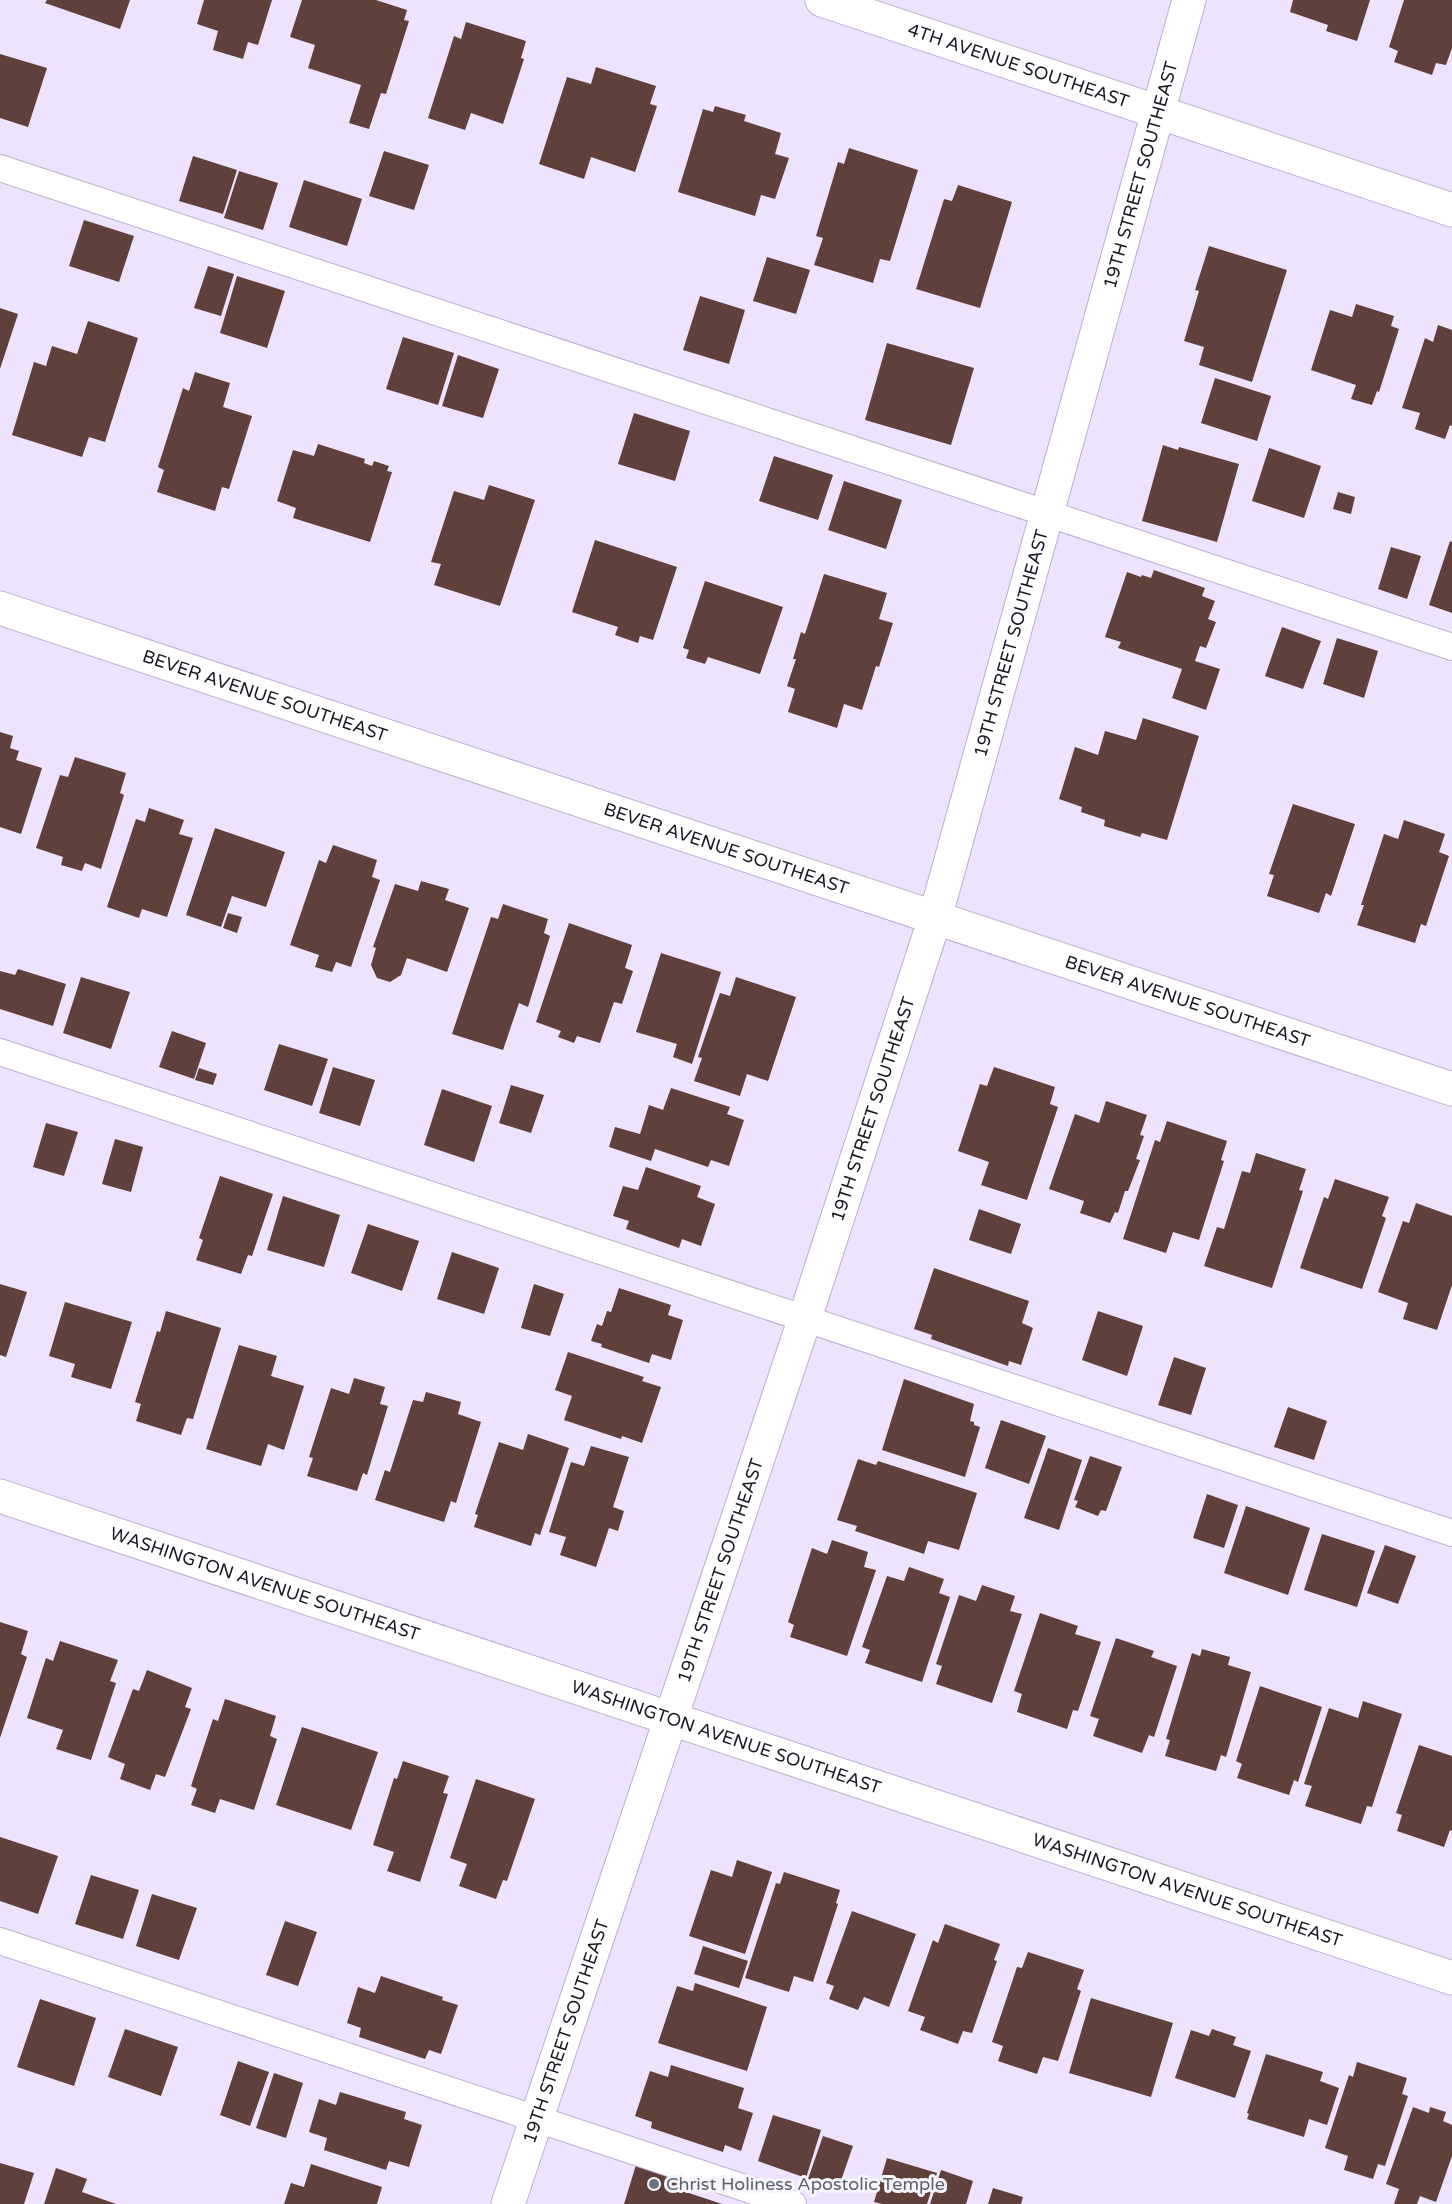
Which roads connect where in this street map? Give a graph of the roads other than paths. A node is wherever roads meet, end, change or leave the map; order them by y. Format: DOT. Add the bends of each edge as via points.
graph roads {
  1 [pos="822,0"];
  2 [pos="1189,0"];
  3 [pos="1158,112"];
  4 [pos="0,168"];
  5 [pos="1452,210"];
  6 [pos="1047,514"];
  7 [pos="0,608"];
  8 [pos="1452,647"];
  9 [pos="934,918"];
  10 [pos="0,1052"];
  11 [pos="1452,1089"];
  12 [pos="805,1318"];
  13 [pos="0,1496"];
  14 [pos="1452,1533"];
  15 [pos="671,1718"];
  16 [pos="0,1941"];
  17 [pos="1452,1978"];
  18 [pos="537,2119"];
  19 [pos="508,2204"];
  20 [pos="793,2204"];
  1 -- 3 [label="street, 4TH AVENUE SOUTHEAST"];
  2 -- 3 [label="street, 19TH STREET SOUTHEAST"];
  3 -- 5 [label="street, 4TH AVENUE SOUTHEAST"];
  3 -- 6 [label="street, 19TH STREET SOUTHEAST"];
  4 -- 6 [label="lane"];
  6 -- 8 [label="lane"];
  6 -- 9 [label="street, 19TH STREET SOUTHEAST"];
  7 -- 9 [label="street, BEVER AVENUE SOUTHEAST"];
  9 -- 11 [label="street, BEVER AVENUE SOUTHEAST"];
  9 -- 12 [label="street, 19TH STREET SOUTHEAST"];
  10 -- 12 [label="lane"];
  12 -- 14 [label="lane"];
  12 -- 15 [label="street, 19TH STREET SOUTHEAST"];
  13 -- 15 [label="street, WASHINGTON AVENUE SOUTHEAST"];
  15 -- 17 [label="street, WASHINGTON AVENUE SOUTHEAST"];
  15 -- 18 [label="street, 19TH STREET SOUTHEAST"];
  16 -- 18 [label="lane"];
  18 -- 19 [label="street, 19TH STREET SOUTHEAST"];
  18 -- 20 [label="lane"];
}
